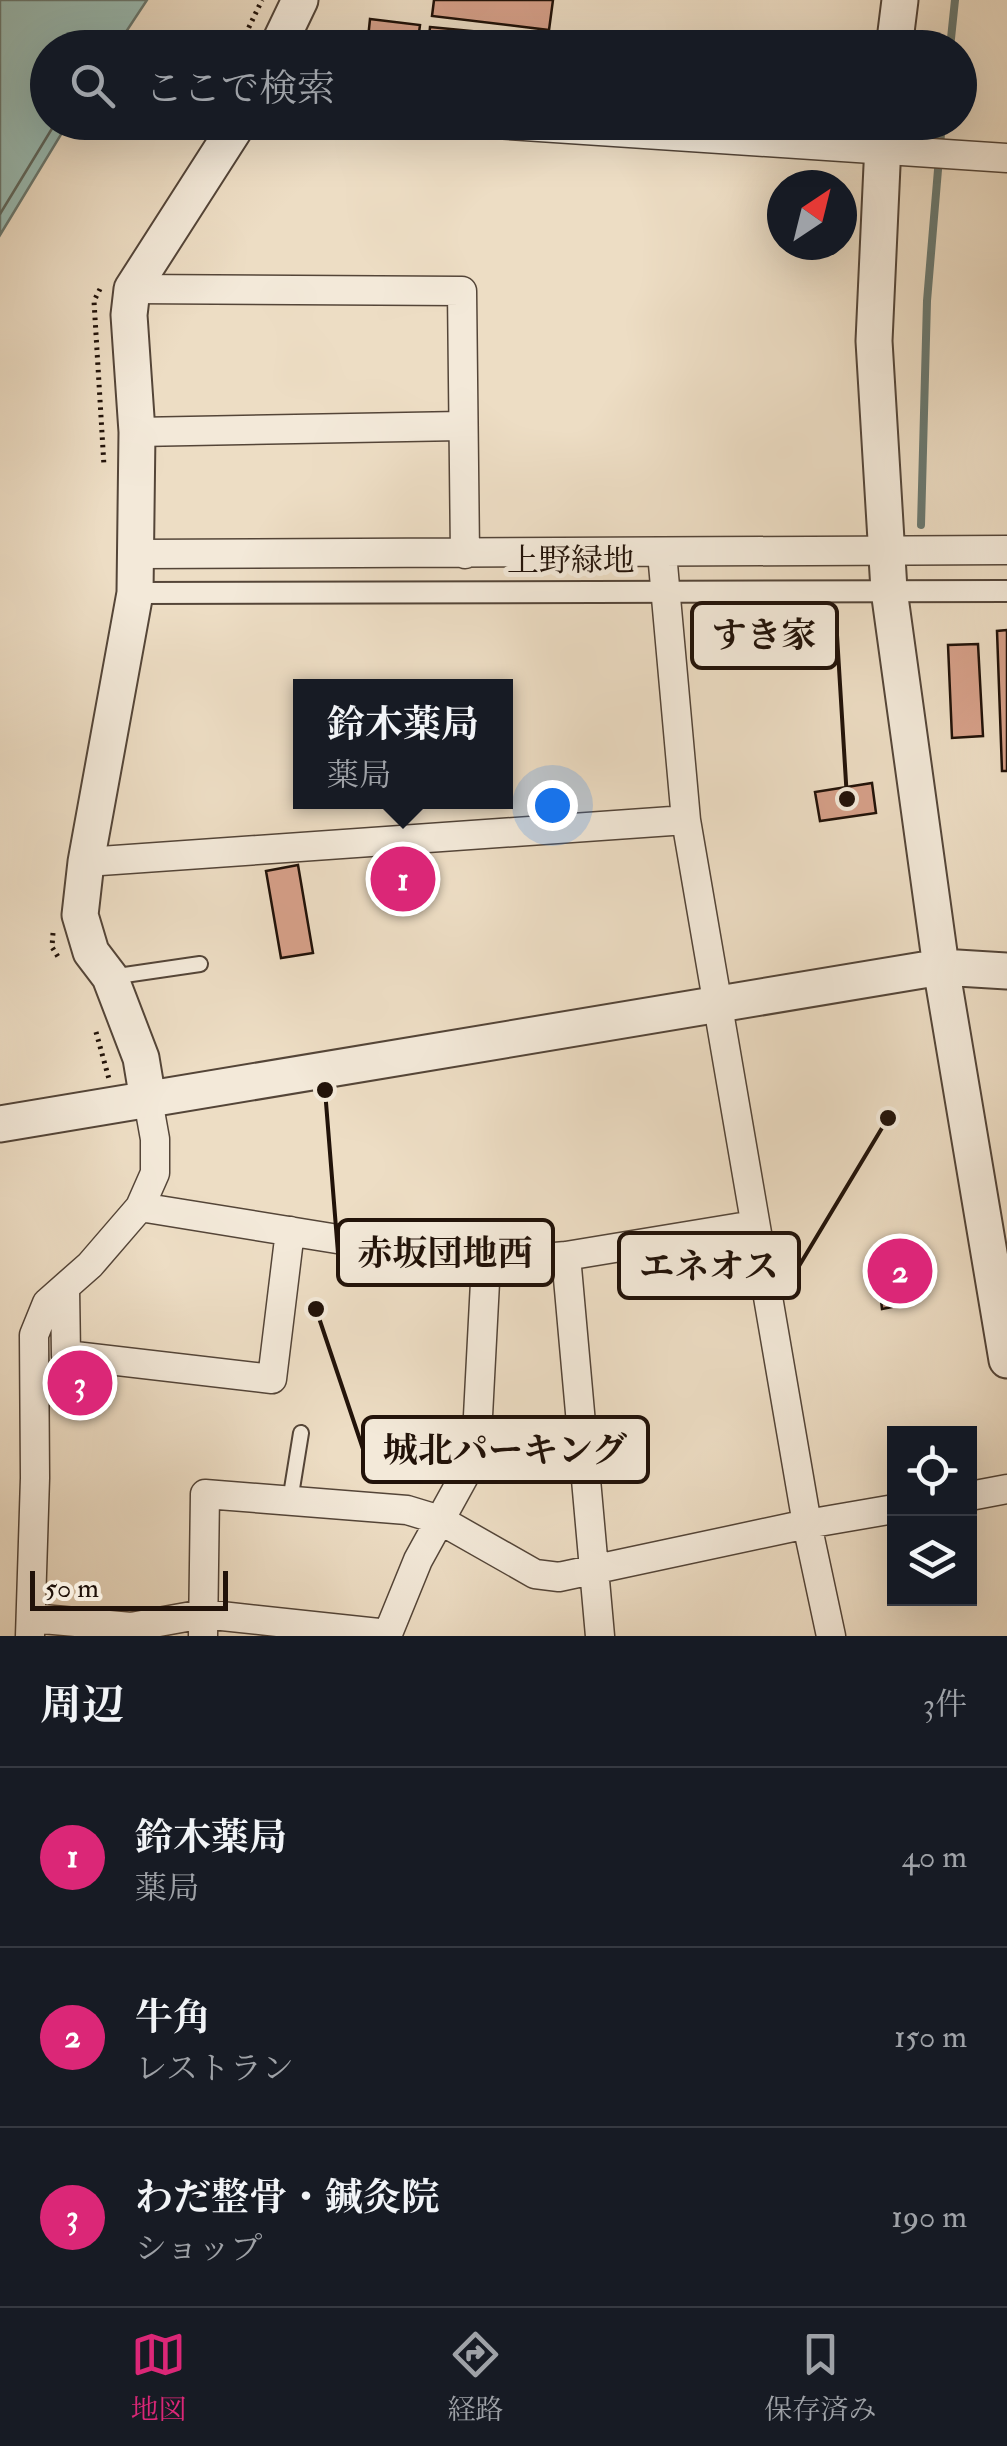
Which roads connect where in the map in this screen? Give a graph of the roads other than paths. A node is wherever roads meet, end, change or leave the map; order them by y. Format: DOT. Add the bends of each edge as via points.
graph roads {
  1 [pos="300,0"];
  2 [pos="900,0"];
  3 [pos="286,30"];
  4 [pos="896,30"];
  5 [pos="227,140"];
  6 [pos="882,140"];
  7 [pos="905,140"];
  8 [pos="1007,158"];
  9 [pos="132,289"];
  10 [pos="461,426"];
  11 [pos="137,432"];
  12 [pos="1007,550"];
  13 [pos="885,551"];
  14 [pos="662,553"];
  15 [pos="137,554"];
  16 [pos="466,554"];
  17 [pos="889,590"];
  18 [pos="665,591"];
  19 [pos="1007,592"];
  20 [pos="134,593"];
  21 [pos="686,820"];
  22 [pos="86,862"];
  23 [pos="200,964"];
  24 [pos="940,967"];
  25 [pos="1007,972"];
  26 [pos="110,977"];
  27 [pos="720,1004"];
  28 [pos="148,1100"];
  29 [pos="0,1124"];
  30 [pos="140,1207"];
  31 [pos="754,1225"];
  32 [pos="290,1231"];
  33 [pos="566,1256"];
  34 [pos="486,1262"];
  35 [pos="65,1288"];
  36 [pos="1007,1360"];
  37 [pos="302,1433"];
  38 [pos="1007,1490"];
  39 [pos="977,1495"];
  40 [pos="290,1501"];
  41 [pos="887,1510"];
  42 [pos="440,1520"];
  43 [pos="807,1524"];
  44 [pos="596,1572"];
  45 [pos="203,1625"];
  46 [pos="30,1627"];
  47 [pos="387,1635"];
  48 [pos="600,1636"];
  49 [pos="831,1636"];
  1 -- 3 [label="street"];
  2 -- 4 [label="street"];
  5 -- 9 [label="street"];
  6 -- 13 [label="street" via="874,341"];
  7 -- 8 [label="street"];
  9 -- 10 [label="street" via="462,291"];
  9 -- 11 [label="street"];
  10 -- 11 [label="street"];
  10 -- 16 [label="street"];
  11 -- 15 [label="street"];
  12 -- 13 [label="street"];
  13 -- 14 [label="street"];
  13 -- 17 [label="street"];
  14 -- 16 [label="street"];
  14 -- 18 [label="street"];
  15 -- 16 [label="street"];
  15 -- 20 [label="street"];
  17 -- 18 [label="street, 上野緑地"];
  17 -- 19 [label="street, 上野緑地"];
  17 -- 24 [label="street"];
  18 -- 20 [label="street, 上野緑地"];
  18 -- 21 [label="street"];
  20 -- 22 [label="street"];
  21 -- 22 [label="street"];
  21 -- 27 [label="street"];
  22 -- 26 [label="street" via="80,915 91,952"];
  23 -- 26 [label="lane"];
  24 -- 25 [label="street"];
  24 -- 27 [label="street"];
  24 -- 36 [label="street"];
  26 -- 28 [label="street" via="141,1058"];
  27 -- 28 [label="street"];
  27 -- 31 [label="street"];
  28 -- 29 [label="street"];
  28 -- 30 [label="street" via="155,1173"];
  30 -- 32 [label="street"];
  30 -- 35 [label="street"];
  31 -- 33 [label="street"];
  31 -- 43 [label="street"];
  32 -- 34 [label="street"];
  32 -- 35 [label="street" via="272,1378 66,1354"];
  33 -- 34 [label="street"];
  33 -- 44 [label="street"];
  34 -- 42 [label="street" via="472,1462"];
  35 -- 46 [label="street" via="46,1303 34,1335"];
  37 -- 40 [label="lane"];
  38 -- 39 [label="street"];
  40 -- 42 [label="street" via="407,1510"];
  40 -- 45 [label="street" via="204,1494"];
  41 -- 43 [label="street"];
  42 -- 44 [label="street" via="536,1574"];
  42 -- 47 [label="street"];
  43 -- 44 [label="street"];
  43 -- 49 [label="street"];
  44 -- 48 [label="street"];
  45 -- 46 [label="street"];
  45 -- 47 [label="street"];
}
